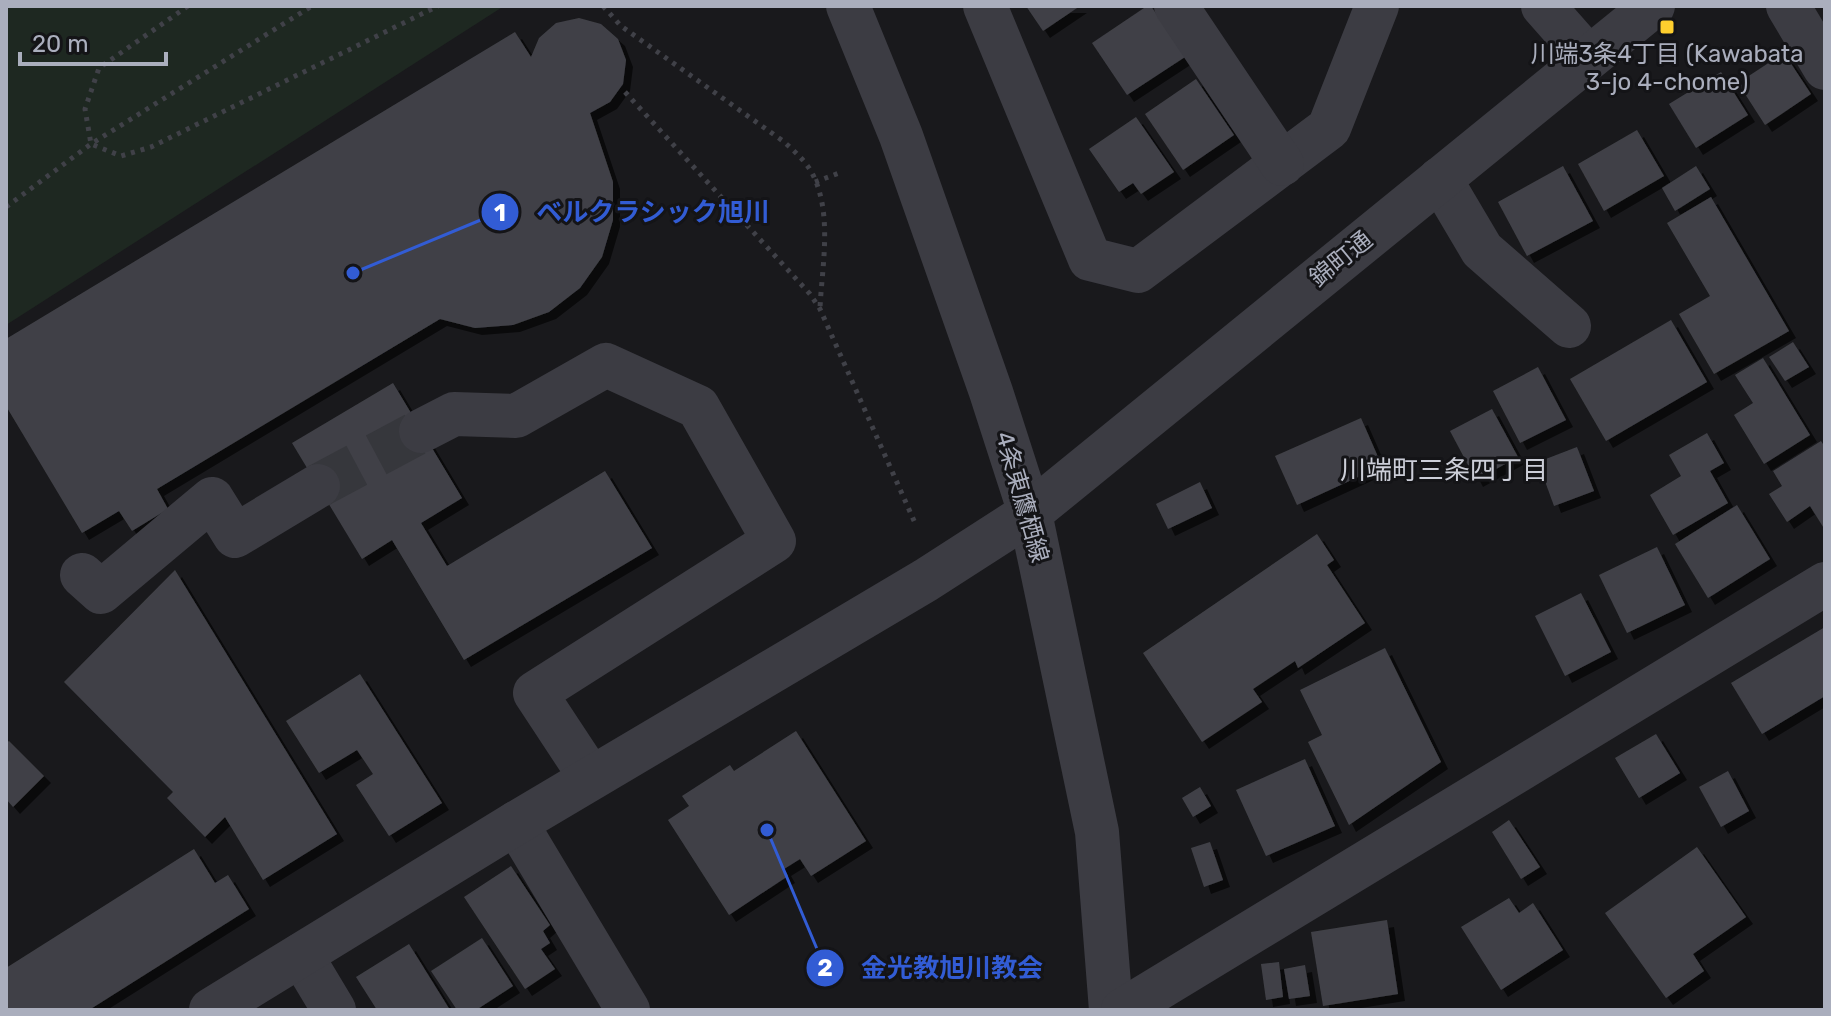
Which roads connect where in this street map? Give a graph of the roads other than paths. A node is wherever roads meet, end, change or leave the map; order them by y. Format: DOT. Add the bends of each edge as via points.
graph roads {
  1 [pos="848,6"];
  2 [pos="985,6"];
  3 [pos="1176,6"];
  4 [pos="1377,6"];
  5 [pos="1543,6"];
  6 [pos="1653,6"];
  7 [pos="1788,6"];
  8 [pos="1588,57"];
  9 [pos="1825,68"];
  10 [pos="1282,164"];
  11 [pos="1440,179"];
  12 [pos="1569,326"];
  13 [pos="421,431"];
  14 [pos="318,486"];
  15 [pos="1030,513"];
  16 [pos="82,575"];
  17 [pos="1825,584"];
  18 [pos="591,778"];
  19 [pos="516,823"];
  20 [pos="301,955"];
  21 [pos="211,1010"];
  22 [pos="334,1010"];
  23 [pos="628,1010"];
  24 [pos="1111,1010"];
  25 [pos="1123,1010"];
  1 -- 15 [label="street, 4条東鷹栖線" via="901,136"];
  2 -- 10 [label="street" via="1090,259 1138,271"];
  3 -- 10 [label="street"];
  4 -- 10 [label="street" via="1329,128"];
  5 -- 8 [label="street"];
  6 -- 8 [label="street, 錦町通"];
  7 -- 9 [label="street"];
  8 -- 11 [label="street, 錦町通"];
  11 -- 12 [label="street" via="1482,250"];
  11 -- 15 [label="street, 錦町通"];
  13 -- 18 [label="street" via="454,414 516,416 606,365 698,407 774,541 535,693"];
  14 -- 16 [label="street" via="235,536 212,499 101,592"];
  15 -- 18 [label="street, 錦町通"];
  15 -- 24 [label="street, 4条東鷹栖線" via="1097,832"];
  17 -- 25 [label="street"];
  18 -- 19 [label="street, 錦町通"];
  19 -- 20 [label="street, 錦町通"];
  19 -- 23 [label="street"];
  20 -- 21 [label="street, 錦町通"];
  20 -- 22 [label="street"];
}
